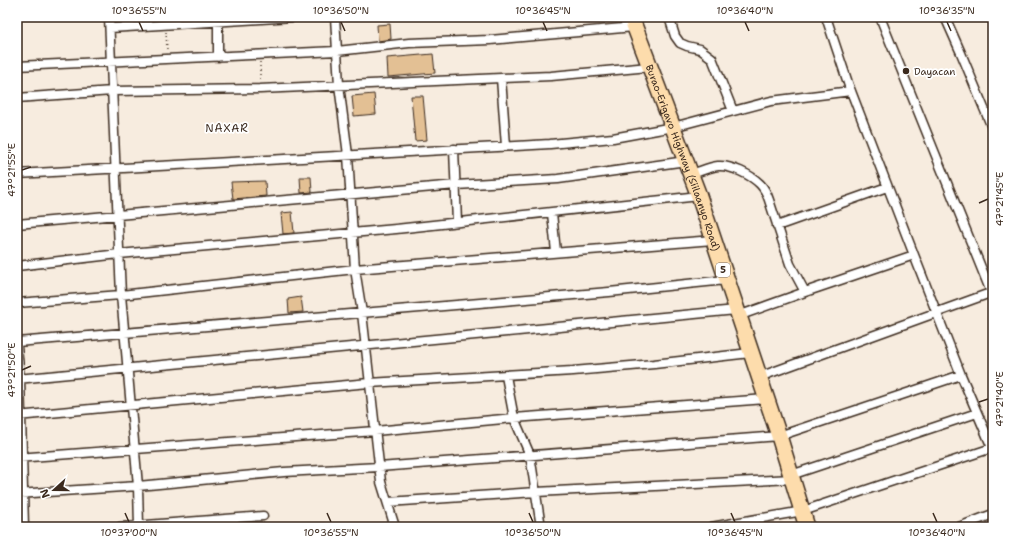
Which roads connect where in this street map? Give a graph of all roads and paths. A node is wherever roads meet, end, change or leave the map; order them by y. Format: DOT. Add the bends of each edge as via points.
graph roads {
  1 [pos="109,17"];
  2 [pos="293,17"];
  3 [pos="335,17"];
  4 [pos="668,17"];
  5 [pos="826,17"];
  6 [pos="880,17"];
  7 [pos="945,17"];
  8 [pos="218,22"];
  9 [pos="633,22"];
  10 [pos="166,25"];
  11 [pos="110,28"];
  12 [pos="337,50"];
  13 [pos="260,55"];
  14 [pos="218,57"];
  15 [pos="168,58"];
  16 [pos="111,61"];
  17 [pos="17,66"];
  18 [pos="649,67"];
  19 [pos="501,78"];
  20 [pos="339,85"];
  21 [pos="260,89"];
  22 [pos="112,91"];
  23 [pos="851,91"];
  24 [pos="17,98"];
  25 [pos="733,111"];
  26 [pos="673,127"];
  27 [pos="993,130"];
  28 [pos="506,146"];
  29 [pos="454,149"];
  30 [pos="348,155"];
  31 [pos="115,168"];
  32 [pos="689,168"];
  33 [pos="17,174"];
  34 [pos="456,185"];
  35 [pos="887,187"];
  36 [pos="351,194"];
  37 [pos="699,196"];
  38 [pos="552,213"];
  39 [pos="118,214"];
  40 [pos="457,222"];
  41 [pos="17,224"];
  42 [pos="777,226"];
  43 [pos="352,233"];
  44 [pos="713,240"];
  45 [pos="556,252"];
  46 [pos="119,254"];
  47 [pos="914,255"];
  48 [pos="17,266"];
  49 [pos="355,269"];
  50 [pos="726,280"];
  51 [pos="805,292"];
  52 [pos="992,294"];
  53 [pos="121,295"];
  54 [pos="17,303"];
  55 [pos="362,313"];
  56 [pos="737,313"];
  57 [pos="937,313"];
  58 [pos="124,332"];
  59 [pos="17,342"];
  60 [pos="365,345"];
  61 [pos="17,347"];
  62 [pos="750,353"];
  63 [pos="128,369"];
  64 [pos="961,375"];
  65 [pos="506,376"];
  66 [pos="759,378"];
  67 [pos="18,379"];
  68 [pos="369,383"];
  69 [pos="766,399"];
  70 [pos="131,406"];
  71 [pos="977,413"];
  72 [pos="19,416"];
  73 [pos="514,418"];
  74 [pos="375,431"];
  75 [pos="779,436"];
  76 [pos="134,449"];
  77 [pos="992,449"];
  78 [pos="530,455"];
  79 [pos="20,458"];
  80 [pos="379,467"];
  81 [pos="792,477"];
  82 [pos="138,486"];
  83 [pos="536,492"];
  84 [pos="20,494"];
  85 [pos="388,502"];
  86 [pos="803,511"];
  87 [pos="993,514"];
  88 [pos="263,516"];
  89 [pos="139,526"];
  90 [pos="24,527"];
  91 [pos="120,527"];
  92 [pos="394,527"];
  93 [pos="541,527"];
  94 [pos="711,527"];
  95 [pos="807,527"];
  96 [pos="958,527"];
  1 -- 11 [label="street"];
  2 -- 8 [label="street"];
  3 -- 12 [label="street"];
  4 -- 25 [label="street" via="680,43 700,49 712,58"];
  5 -- 23 [label="street"];
  6 -- 52 [label="street"];
  7 -- 27 [label="street"];
  8 -- 10 [label="street"];
  8 -- 14 [label="street"];
  9 -- 12 [label="street" via="490,40 409,43"];
  9 -- 18 [label="highway, Burao-Erigavo Highway (Siilaanyo Road) / 5"];
  10 -- 11 [label="street"];
  10 -- 15 [label="path"];
  11 -- 16 [label="street"];
  12 -- 13 [label="street"];
  12 -- 20 [label="street"];
  13 -- 14 [label="street"];
  13 -- 21 [label="path"];
  14 -- 15 [label="street"];
  15 -- 16 [label="street"];
  16 -- 17 [label="street"];
  16 -- 22 [label="street"];
  18 -- 19 [label="street"];
  18 -- 26 [label="highway, Burao-Erigavo Highway (Siilaanyo Road) / 5"];
  19 -- 20 [label="street"];
  19 -- 28 [label="street"];
  20 -- 21 [label="street"];
  20 -- 30 [label="street"];
  21 -- 22 [label="street"];
  22 -- 24 [label="street"];
  22 -- 31 [label="street"];
  23 -- 25 [label="street" via="771,101"];
  23 -- 35 [label="street"];
  25 -- 26 [label="street"];
  26 -- 28 [label="street" via="613,138"];
  26 -- 32 [label="highway, Burao-Erigavo Highway (Siilaanyo Road) / 5"];
  28 -- 29 [label="street"];
  29 -- 30 [label="street"];
  29 -- 34 [label="street"];
  30 -- 31 [label="street"];
  30 -- 36 [label="street"];
  31 -- 33 [label="street"];
  31 -- 39 [label="street"];
  32 -- 34 [label="street"];
  32 -- 37 [label="highway, Burao-Erigavo Highway (Siilaanyo Road) / 5"];
  32 -- 42 [label="street" via="718,166 746,174 765,190"];
  34 -- 36 [label="street"];
  34 -- 40 [label="street"];
  35 -- 42 [label="street"];
  35 -- 47 [label="street"];
  36 -- 39 [label="street"];
  36 -- 43 [label="street"];
  37 -- 38 [label="street"];
  37 -- 44 [label="highway, Burao-Erigavo Highway (Siilaanyo Road) / 5"];
  38 -- 40 [label="street"];
  38 -- 45 [label="street"];
  39 -- 41 [label="street"];
  39 -- 46 [label="street"];
  40 -- 43 [label="street"];
  42 -- 51 [label="street" via="790,264"];
  43 -- 46 [label="street"];
  43 -- 49 [label="street"];
  44 -- 45 [label="street"];
  44 -- 50 [label="highway, Burao-Erigavo Highway (Siilaanyo Road) / 5"];
  45 -- 49 [label="street"];
  46 -- 48 [label="street"];
  46 -- 53 [label="street"];
  47 -- 51 [label="street"];
  47 -- 57 [label="street"];
  49 -- 53 [label="street"];
  49 -- 55 [label="street"];
  50 -- 55 [label="street"];
  50 -- 56 [label="highway, Burao-Erigavo Highway (Siilaanyo Road) / 5"];
  51 -- 56 [label="street"];
  52 -- 57 [label="street"];
  53 -- 54 [label="street"];
  53 -- 58 [label="street"];
  55 -- 58 [label="street"];
  55 -- 60 [label="street"];
  56 -- 60 [label="street"];
  56 -- 62 [label="highway, Burao-Erigavo Highway (Siilaanyo Road) / 5"];
  57 -- 64 [label="street"];
  57 -- 66 [label="street"];
  58 -- 59 [label="street"];
  58 -- 63 [label="street"];
  60 -- 63 [label="street"];
  60 -- 68 [label="street"];
  61 -- 67 [label="street"];
  62 -- 65 [label="street"];
  62 -- 66 [label="highway, Burao-Erigavo Highway (Siilaanyo Road) / 5"];
  63 -- 67 [label="street"];
  63 -- 70 [label="street"];
  64 -- 71 [label="street"];
  64 -- 75 [label="street"];
  65 -- 68 [label="street"];
  65 -- 73 [label="street"];
  66 -- 69 [label="highway, Burao-Erigavo Highway (Siilaanyo Road) / 5"];
  67 -- 72 [label="street"];
  68 -- 70 [label="street"];
  68 -- 74 [label="street"];
  69 -- 73 [label="street"];
  69 -- 75 [label="highway, Burao-Erigavo Highway (Siilaanyo Road) / 5"];
  70 -- 72 [label="street"];
  70 -- 76 [label="street"];
  71 -- 77 [label="street"];
  71 -- 81 [label="street"];
  72 -- 79 [label="street"];
  73 -- 74 [label="street"];
  73 -- 78 [label="street"];
  74 -- 76 [label="street"];
  74 -- 80 [label="street"];
  75 -- 78 [label="street"];
  75 -- 81 [label="highway, Burao-Erigavo Highway (Siilaanyo Road) / 5"];
  76 -- 79 [label="street"];
  76 -- 82 [label="street"];
  77 -- 86 [label="street"];
  78 -- 80 [label="street"];
  78 -- 83 [label="street"];
  79 -- 84 [label="street"];
  80 -- 82 [label="street" via="284,472"];
  80 -- 85 [label="street"];
  81 -- 83 [label="street"];
  81 -- 86 [label="highway, Burao-Erigavo Highway (Siilaanyo Road) / 5"];
  82 -- 84 [label="street"];
  82 -- 89 [label="street"];
  83 -- 85 [label="street"];
  83 -- 93 [label="street"];
  84 -- 90 [label="street"];
  85 -- 92 [label="street"];
  86 -- 94 [label="street"];
  86 -- 95 [label="highway, Burao-Erigavo Highway (Siilaanyo Road) / 5"];
  87 -- 96 [label="street"];
  88 -- 89 [label="street"];
  89 -- 91 [label="street"];
}
